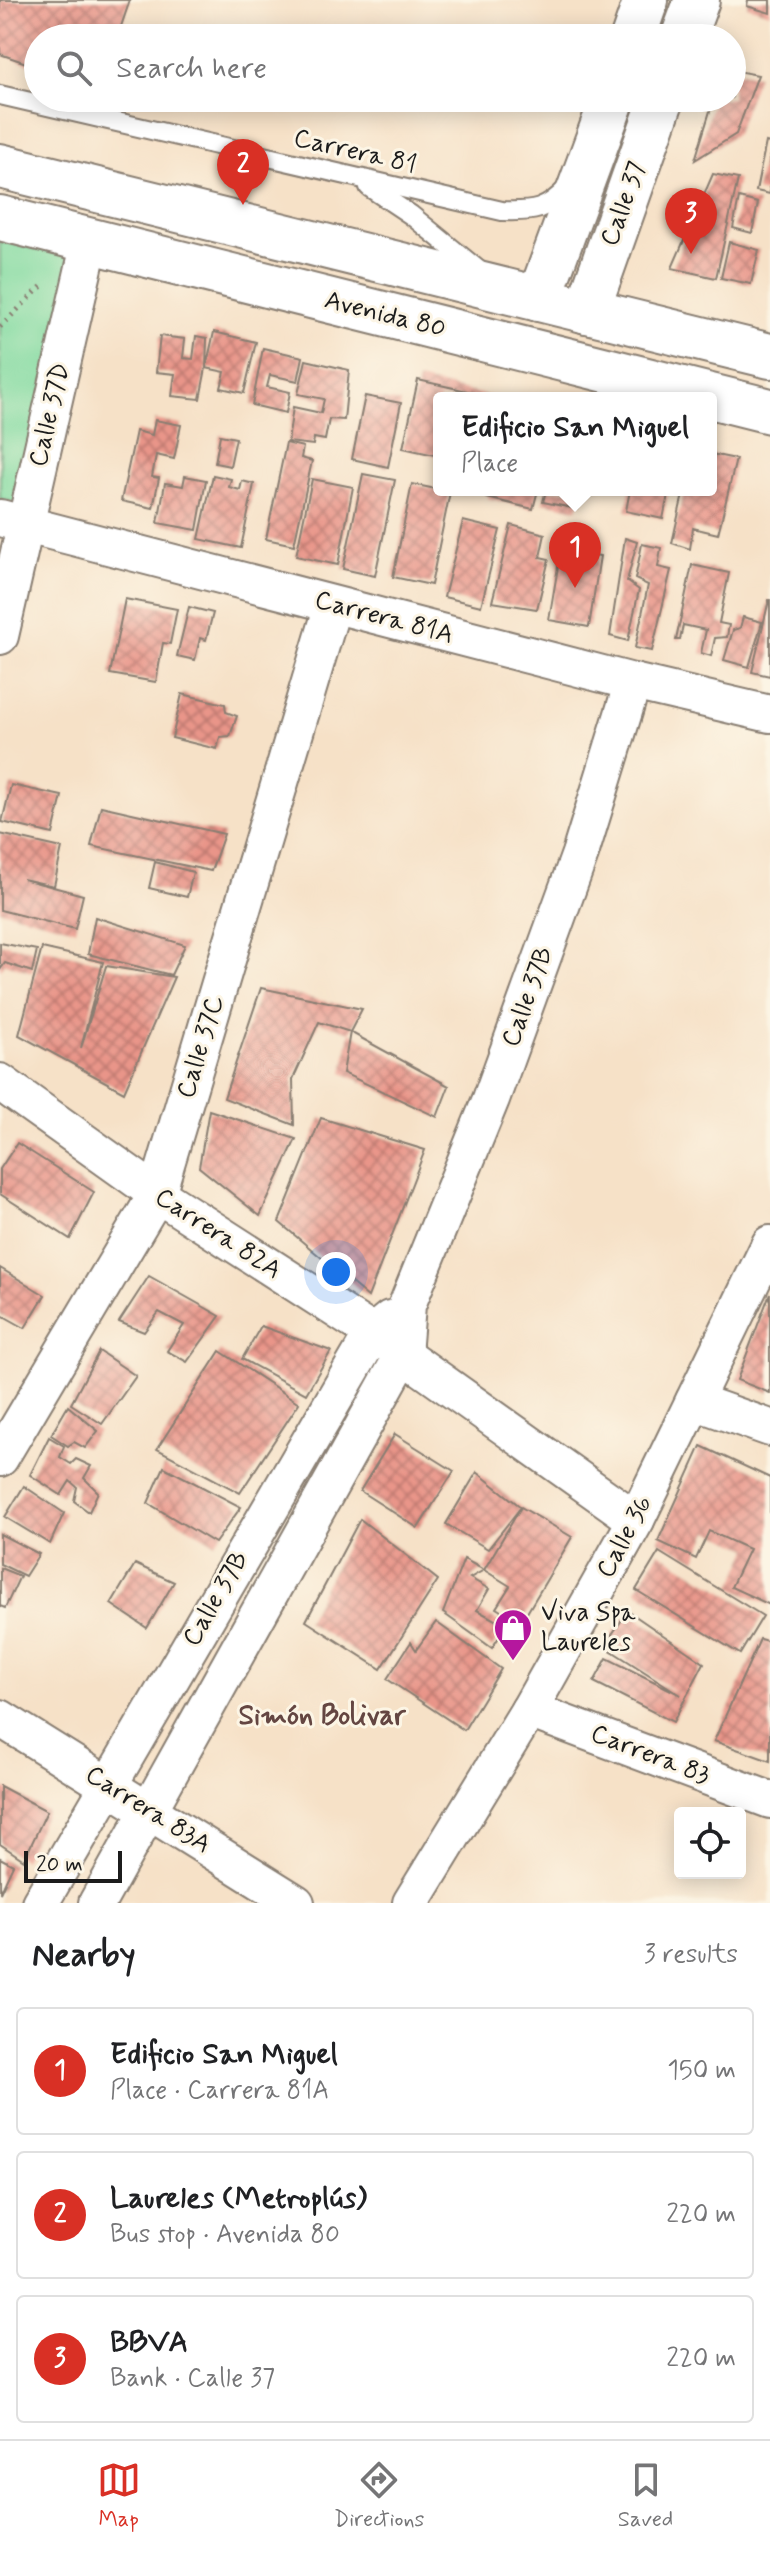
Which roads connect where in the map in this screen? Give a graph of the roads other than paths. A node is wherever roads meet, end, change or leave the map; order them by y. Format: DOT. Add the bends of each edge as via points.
graph roads {
  1 [pos="646,0"];
  2 [pos="697,0"];
  3 [pos="638,24"];
  4 [pos="688,24"];
  5 [pos="0,95"];
  6 [pos="24,101"];
  7 [pos="72,112"];
  8 [pos="608,112"];
  9 [pos="657,112"];
  10 [pos="590,165"];
  11 [pos="0,166"];
  12 [pos="358,179"];
  13 [pos="0,218"];
  14 [pos="90,241"];
  15 [pos="521,295"];
  16 [pos="587,311"];
  17 [pos="770,356"];
  18 [pos="694,392"];
  19 [pos="717,398"];
  20 [pos="770,411"];
  21 [pos="13,521"];
  22 [pos="333,605"];
  23 [pos="0,636"];
  24 [pos="633,682"];
  25 [pos="770,714"];
  26 [pos="0,1082"];
  27 [pos="157,1194"];
  28 [pos="770,1244"];
  29 [pos="407,1305"];
  30 [pos="373,1333"];
  31 [pos="403,1355"];
  32 [pos="694,1401"];
  33 [pos="770,1428"];
  34 [pos="0,1458"];
  35 [pos="636,1520"];
  36 [pos="529,1710"];
  37 [pos="0,1718"];
  38 [pos="107,1785"];
  39 [pos="770,1800"];
  40 [pos="150,1811"];
  41 [pos="40,1903"];
  42 [pos="97,1903"];
  43 [pos="296,1903"];
  44 [pos="411,1903"];
  1 -- 3 [label="main road"];
  2 -- 4 [label="main road"];
  5 -- 6 [label="lane, Carrera 81"];
  7 -- 12 [label="lane, Carrera 81"];
  8 -- 10 [label="main road, Calle 37"];
  9 -- 16 [label="main road, Calle 37"];
  10 -- 12 [label="lane, Carrera 81" via="553,203 532,212 502,211"];
  10 -- 15 [label="main road, Calle 37"];
  11 -- 15 [label="main road, Avenida 80"];
  12 -- 15 [label="lane"];
  13 -- 14 [label="main road, Avenida 80"];
  14 -- 18 [label="main road, Avenida 80"];
  14 -- 21 [label="street, Calle 37D"];
  15 -- 16 [label="main road, Avenida 80"];
  16 -- 17 [label="main road, Avenida 80"];
  19 -- 20 [label="main road, Avenida 80"];
  21 -- 22 [label="street, Carrera 81A"];
  21 -- 23 [label="street, Calle 37D"];
  22 -- 24 [label="street, Carrera 81A"];
  22 -- 27 [label="street, Calle 37C"];
  24 -- 25 [label="street, Carrera 81A"];
  24 -- 29 [label="street, Calle 37B" via="580,854 491,1099"];
  26 -- 27 [label="street, Carrera 82A"];
  27 -- 30 [label="street, Carrera 82A"];
  27 -- 34 [label="street, Calle 37C"];
  28 -- 32 [label="street, Calle 36"];
  29 -- 30 [label="street, Calle 37B"];
  29 -- 31 [label="street, Calle 37B"];
  30 -- 31 [label="street, Carrera 82A"];
  30 -- 38 [label="street, Calle 37B"];
  31 -- 35 [label="street, Carrera 82A"];
  31 -- 40 [label="street, Calle 37B"];
  32 -- 33 [label="street"];
  32 -- 35 [label="street, Calle 36"];
  35 -- 36 [label="street, Calle 36"];
  36 -- 39 [label="street, Carrera 83"];
  36 -- 44 [label="street, Calle 36"];
  37 -- 38 [label="street, Carrera 83A"];
  38 -- 40 [label="street, Carrera 83A"];
  38 -- 41 [label="street, Calle 37B"];
  40 -- 42 [label="street, Calle 37B"];
  40 -- 43 [label="street, Carrera 83A"];
}
